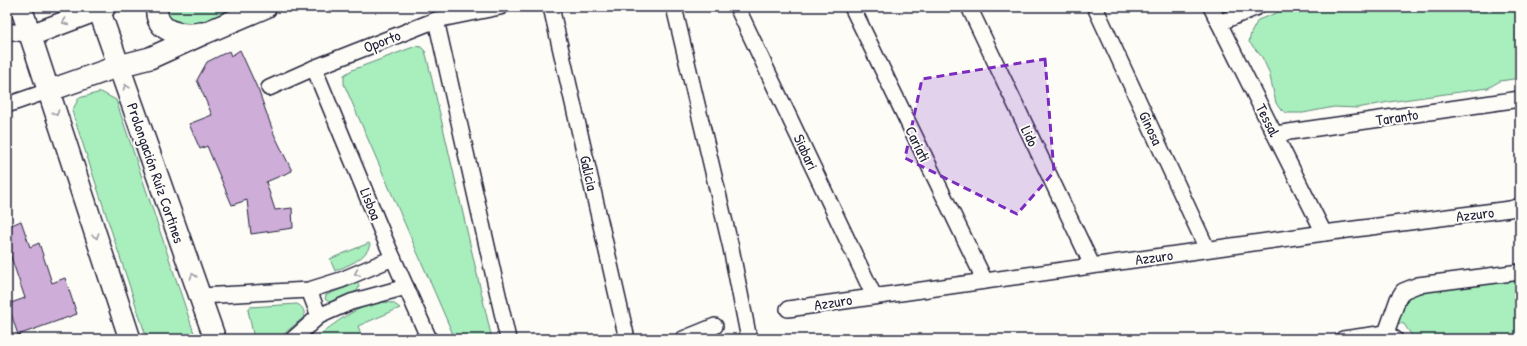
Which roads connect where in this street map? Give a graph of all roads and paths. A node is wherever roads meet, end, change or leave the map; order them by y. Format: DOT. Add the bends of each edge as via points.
graph roads {
  1 [pos="21,7"];
  2 [pos="157,7"];
  3 [pos="266,7"];
  4 [pos="500,7"];
  5 [pos="551,7"];
  6 [pos="674,7"];
  7 [pos="737,7"];
  8 [pos="852,7"];
  9 [pos="969,7"];
  10 [pos="1095,7"];
  11 [pos="1211,7"];
  12 [pos="1257,7"];
  13 [pos="101,8"];
  14 [pos="436,20"];
  15 [pos="1219,23"];
  16 [pos="7,31"];
  17 [pos="206,33"];
  18 [pos="31,36"];
  19 [pos="119,66"];
  20 [pos="314,68"];
  21 [pos="269,88"];
  22 [pos="48,91"];
  23 [pos="1520,100"];
  24 [pos="7,105"];
  25 [pos="1275,134"];
  26 [pos="1520,206"];
  27 [pos="1324,233"];
  28 [pos="1207,249"];
  29 [pos="393,258"];
  30 [pos="1092,265"];
  31 [pos="1520,272"];
  32 [pos="985,282"];
  33 [pos="406,287"];
  34 [pos="309,290"];
  35 [pos="200,296"];
  36 [pos="874,296"];
  37 [pos="788,309"];
  38 [pos="319,316"];
  39 [pos="715,326"];
  40 [pos="1390,336"];
  41 [pos="130,339"];
  42 [pos="215,339"];
  43 [pos="293,339"];
  44 [pos="429,339"];
  45 [pos="508,339"];
  46 [pos="626,339"];
  47 [pos="683,339"];
  48 [pos="749,339"];
  49 [pos="1342,339"];
  1 -- 18 [label="main road"];
  2 -- 17 [label="main road" via="159,22 166,29 182,34"];
  3 -- 17 [label="main road"];
  4 -- 14 [label="street, Oporto"];
  5 -- 46 [label="street, Galicia"];
  6 -- 48 [label="street" via="731,248"];
  7 -- 36 [label="street, Siabari"];
  8 -- 32 [label="street, Cariati"];
  9 -- 30 [label="street, Lido"];
  10 -- 28 [label="street, Ginosa"];
  11 -- 15 [label="street, Tessal"];
  12 -- 15 [label="street"];
  13 -- 18 [label="main road, one-way"];
  13 -- 19 [label="main road, Prolongación Ruíz Cortines"];
  14 -- 20 [label="street, Oporto"];
  14 -- 45 [label="street"];
  15 -- 25 [label="street, Tessal"];
  16 -- 18 [label="street"];
  17 -- 19 [label="main road" via="150,58"];
  18 -- 22 [label="main road"];
  19 -- 22 [label="main road"];
  35 -- 19 [label="main road, Prolongación Ruíz Cortines, one-way"];
  20 -- 21 [label="street, Oporto"];
  20 -- 29 [label="street, Lisboa"];
  22 -- 24 [label="street"];
  22 -- 41 [label="main road, one-way"];
  23 -- 25 [label="street, Taranto"];
  25 -- 27 [label="street, Tessal"];
  26 -- 27 [label="street, Azzuro"];
  27 -- 28 [label="street, Azzuro"];
  28 -- 30 [label="street, Azzuro"];
  29 -- 33 [label="street, Lisboa"];
  29 -- 34 [label="street, one-way" via="341,280"];
  30 -- 32 [label="street, Azzuro"];
  31 -- 40 [label="street" via="1418,285 1403,291 1398,299"];
  32 -- 36 [label="street, Azzuro"];
  33 -- 38 [label="street" via="351,302"];
  33 -- 44 [label="street, Lisboa"];
  34 -- 35 [label="street"];
  34 -- 38 [label="street"];
  35 -- 42 [label="main road, Prolongación Ruíz Cortines"];
  36 -- 37 [label="street, Azzuro"];
  38 -- 43 [label="street"];
  39 -- 47 [label="street"];
  40 -- 49 [label="street"];
}
